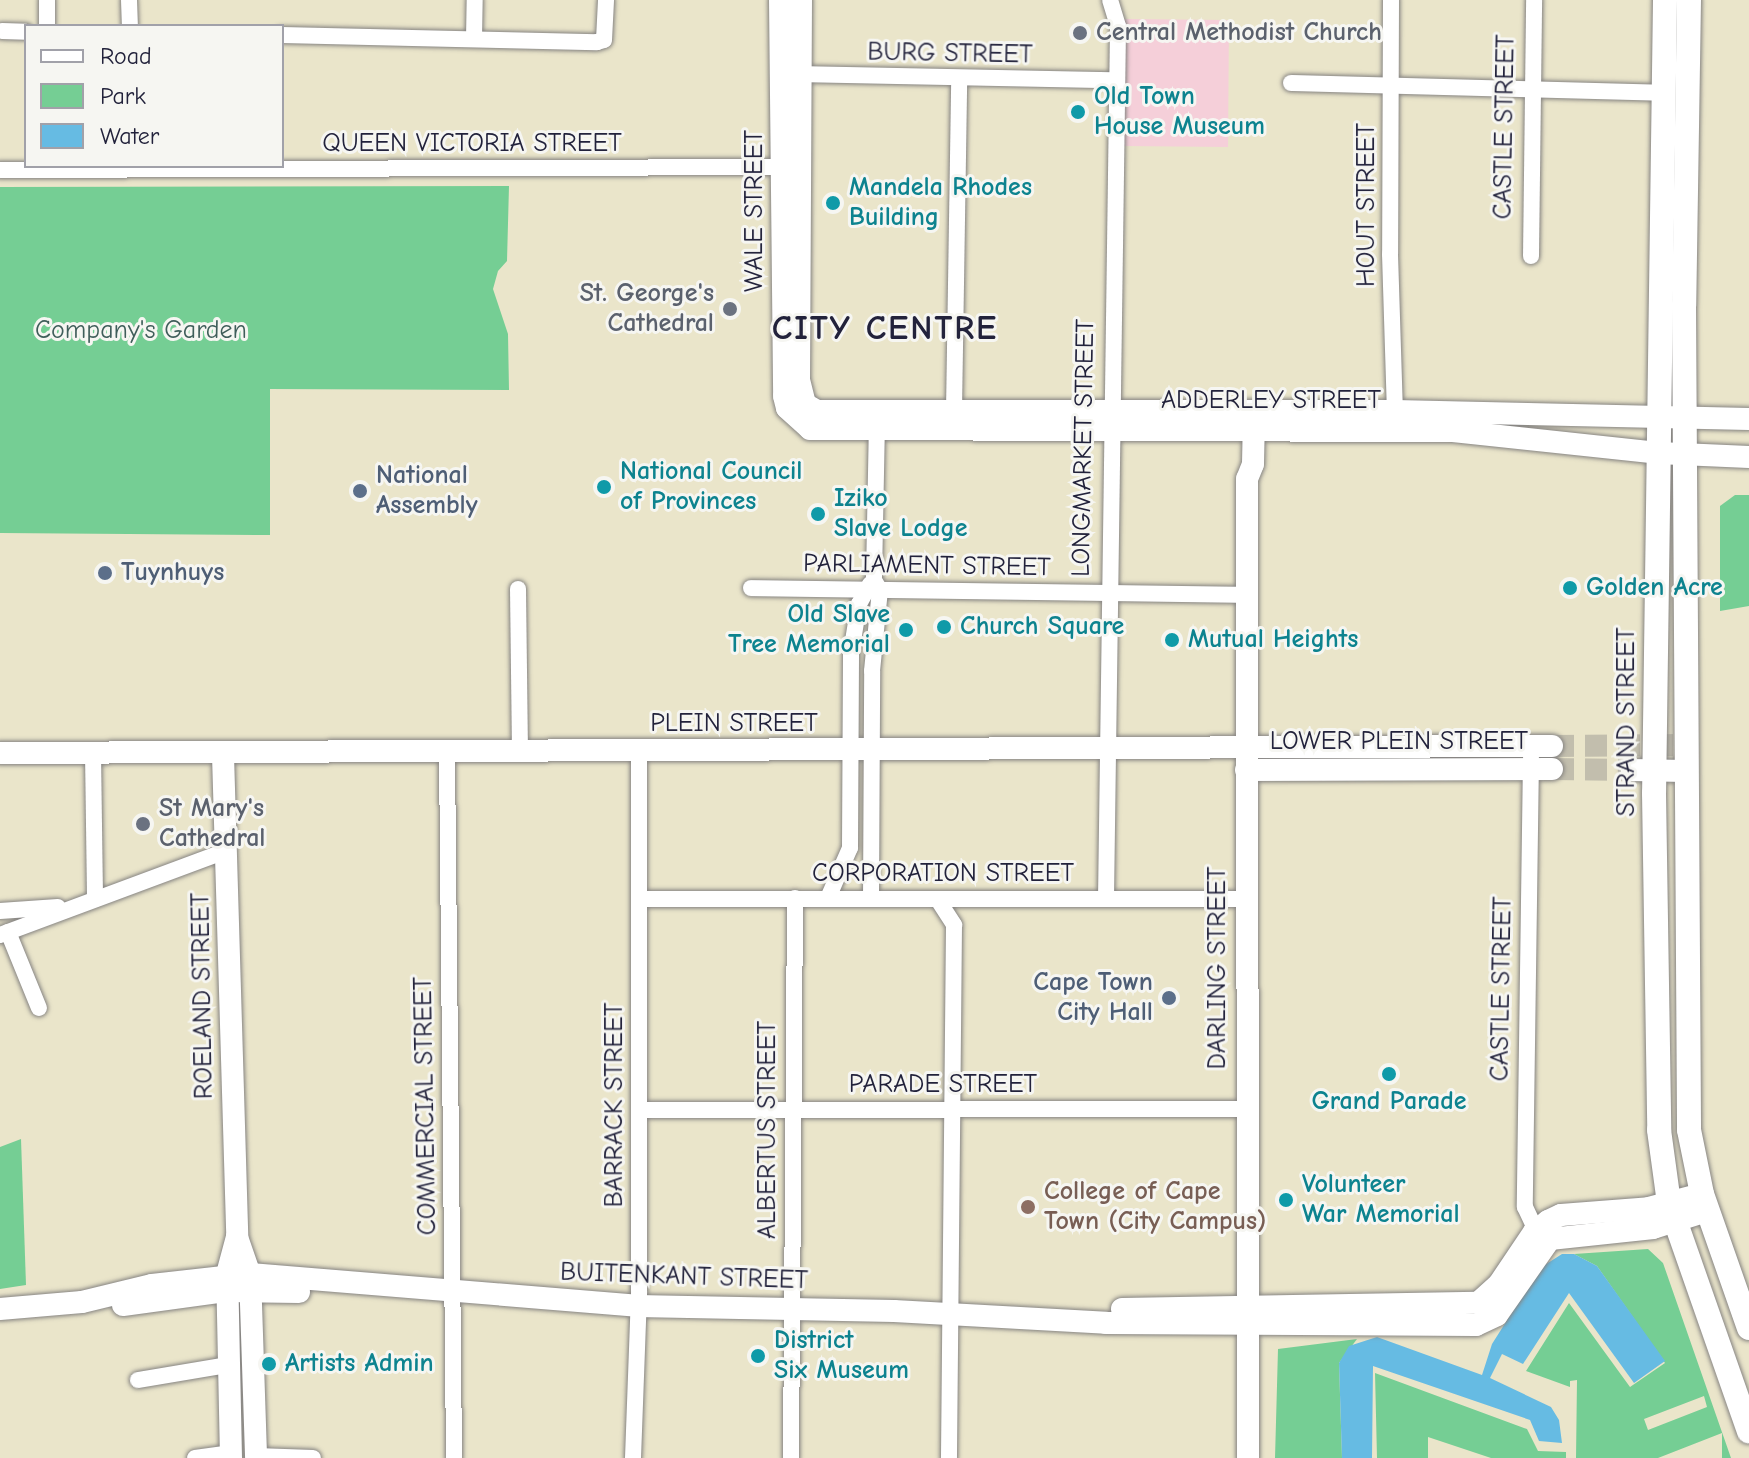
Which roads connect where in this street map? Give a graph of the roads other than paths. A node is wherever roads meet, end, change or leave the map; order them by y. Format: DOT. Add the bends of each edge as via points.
graph roads {
  1 [pos="47,0"];
  2 [pos="129,0"];
  3 [pos="475,0"];
  4 [pos="606,0"];
  5 [pos="780,0"];
  6 [pos="801,0"];
  7 [pos="1110,0"];
  8 [pos="1391,0"];
  9 [pos="1534,0"];
  10 [pos="1665,0"];
  11 [pos="1689,0"];
  12 [pos="47,24"];
  13 [pos="130,24"];
  14 [pos="2,31"];
  15 [pos="24,32"];
  16 [pos="284,35"];
  17 [pos="474,39"];
  18 [pos="791,74"];
  19 [pos="959,80"];
  20 [pos="1117,80"];
  21 [pos="1291,83"];
  22 [pos="1391,84"];
  23 [pos="1533,88"];
  24 [pos="1663,93"];
  25 [pos="791,167"];
  26 [pos="47,168"];
  27 [pos="131,168"];
  28 [pos="284,168"];
  29 [pos="0,170"];
  30 [pos="1531,256"];
  31 [pos="800,411"];
  32 [pos="954,411"];
  33 [pos="1395,411"];
  34 [pos="1673,416"];
  35 [pos="1109,418"];
  36 [pos="1749,419"];
  37 [pos="1247,420"];
  38 [pos="877,422"];
  39 [pos="1658,453"];
  40 [pos="1685,455"];
  41 [pos="1749,457"];
  42 [pos="873,587"];
  43 [pos="751,588"];
  44 [pos="518,589"];
  45 [pos="1106,591"];
  46 [pos="1247,595"];
  47 [pos="1541,746"];
  48 [pos="1106,750"];
  49 [pos="520,752"];
  50 [pos="862,752"];
  51 [pos="0,753"];
  52 [pos="93,753"];
  53 [pos="447,753"];
  54 [pos="639,753"];
  55 [pos="223,755"];
  56 [pos="1246,759"];
  57 [pos="1541,769"];
  58 [pos="1643,770"];
  59 [pos="1685,771"];
  60 [pos="228,850"];
  61 [pos="795,898"];
  62 [pos="828,898"];
  63 [pos="871,898"];
  64 [pos="95,899"];
  65 [pos="639,899"];
  66 [pos="1106,899"];
  67 [pos="1246,899"];
  68 [pos="938,900"];
  69 [pos="983,900"];
  70 [pos="75,906"];
  71 [pos="0,911"];
  72 [pos="954,925"];
  73 [pos="4,933"];
  74 [pos="39,1008"];
  75 [pos="952,1109"];
  76 [pos="1247,1109"];
  77 [pos="639,1110"];
  78 [pos="791,1110"];
  79 [pos="1705,1203"];
  80 [pos="1673,1212"];
  81 [pos="237,1237"];
  82 [pos="1539,1238"];
  83 [pos="227,1282"];
  84 [pos="250,1282"];
  85 [pos="459,1296"];
  86 [pos="637,1306"];
  87 [pos="0,1309"];
  88 [pos="791,1310"];
  89 [pos="949,1311"];
  90 [pos="1247,1316"];
  91 [pos="1749,1328"];
  92 [pos="228,1365"];
  93 [pos="138,1380"];
  94 [pos="1749,1431"];
  95 [pos="232,1455"];
  96 [pos="256,1457"];
  97 [pos="195,1458"];
  98 [pos="313,1458"];
  99 [pos="454,1458"];
  100 [pos="633,1458"];
  101 [pos="791,1458"];
  102 [pos="949,1458"];
  103 [pos="1248,1458"];
  1 -- 12 [label="street"];
  2 -- 13 [label="street"];
  3 -- 17 [label="street"];
  4 -- 17 [label="street" via="604,40"];
  5 -- 18 [label="main road, WALE STREET"];
  6 -- 18 [label="main road, WALE STREET"];
  7 -- 20 [label="street, LONGMARKET STREET" via="1118,26"];
  8 -- 22 [label="street, HOUT STREET"];
  9 -- 23 [label="street, CASTLE STREET"];
  10 -- 24 [label="main road, STRAND STREET"];
  11 -- 34 [label="main road, STRAND STREET"];
  14 -- 15 [label="street"];
  16 -- 17 [label="street"];
  18 -- 19 [label="street, BURG STREET"];
  18 -- 25 [label="main road, WALE STREET"];
  19 -- 20 [label="street, BURG STREET"];
  19 -- 32 [label="street"];
  20 -- 35 [label="street, LONGMARKET STREET"];
  21 -- 22 [label="street"];
  22 -- 23 [label="street"];
  22 -- 33 [label="street, HOUT STREET"];
  23 -- 24 [label="street"];
  23 -- 30 [label="street, CASTLE STREET"];
  24 -- 34 [label="main road, STRAND STREET"];
  25 -- 28 [label="street, QUEEN VICTORIA STREET"];
  25 -- 31 [label="main road, WALE STREET"];
  26 -- 27 [label="street, QUEEN VICTORIA STREET"];
  26 -- 29 [label="street, QUEEN VICTORIA STREET"];
  31 -- 38 [label="main road, ADDERLEY STREET"];
  32 -- 35 [label="main road, ADDERLEY STREET"];
  32 -- 38 [label="main road, ADDERLEY STREET"];
  33 -- 34 [label="main road, ADDERLEY STREET"];
  33 -- 37 [label="main road, ADDERLEY STREET"];
  34 -- 36 [label="main road, ADDERLEY STREET"];
  34 -- 39 [label="main road, STRAND STREET"];
  34 -- 40 [label="main road, STRAND STREET"];
  35 -- 37 [label="main road, ADDERLEY STREET"];
  35 -- 38 [label="main road, ADDERLEY STREET"];
  35 -- 45 [label="street, LONGMARKET STREET"];
  37 -- 39 [label="main road, ADDERLEY STREET" via="1467,431"];
  37 -- 46 [label="main road, DARLING STREET" via="1240,458 1247,479"];
  38 -- 42 [label="street"];
  39 -- 40 [label="main road, ADDERLEY STREET"];
  39 -- 58 [label="main road, STRAND STREET"];
  40 -- 41 [label="main road, ADDERLEY STREET"];
  40 -- 59 [label="main road, STRAND STREET"];
  42 -- 43 [label="street, PARLIAMENT STREET"];
  42 -- 45 [label="street, PARLIAMENT STREET"];
  42 -- 50 [label="street" via="851,653"];
  44 -- 49 [label="street"];
  45 -- 46 [label="street, PARLIAMENT STREET"];
  45 -- 48 [label="street, LONGMARKET STREET"];
  46 -- 56 [label="main road, DARLING STREET"];
  47 -- 56 [label="main road, LOWER PLEIN STREET"];
  47 -- 57 [label="street, CASTLE STREET"];
  48 -- 50 [label="main road, PLEIN STREET"];
  48 -- 56 [label="main road, PLEIN STREET"];
  48 -- 66 [label="street, LONGMARKET STREET"];
  49 -- 53 [label="main road, PLEIN STREET"];
  49 -- 54 [label="main road, PLEIN STREET"];
  50 -- 54 [label="main road, PLEIN STREET"];
  50 -- 62 [label="street" via="850,848"];
  50 -- 63 [label="street"];
  51 -- 52 [label="main road, PLEIN STREET"];
  52 -- 55 [label="main road, PLEIN STREET"];
  52 -- 64 [label="street"];
  53 -- 55 [label="main road, PLEIN STREET"];
  53 -- 85 [label="street, COMMERCIAL STREET"];
  54 -- 65 [label="street, BARRACK STREET"];
  55 -- 60 [label="main road, ROELAND STREET"];
  56 -- 57 [label="main road, LOWER PLEIN STREET"];
  56 -- 67 [label="main road, DARLING STREET"];
  57 -- 82 [label="street, CASTLE STREET" via="1525,1207"];
  58 -- 59 [label="main road"];
  58 -- 80 [label="main road, STRAND STREET" via="1659,1130"];
  59 -- 79 [label="main road, STRAND STREET" via="1689,1130"];
  60 -- 64 [label="street"];
  60 -- 81 [label="main road, ROELAND STREET"];
  61 -- 62 [label="street, CORPORATION STREET"];
  61 -- 65 [label="street, CORPORATION STREET"];
  61 -- 78 [label="street, ALBERTUS STREET"];
  62 -- 63 [label="street, CORPORATION STREET"];
  63 -- 68 [label="street, CORPORATION STREET"];
  64 -- 70 [label="street"];
  65 -- 77 [label="street, BARRACK STREET"];
  66 -- 67 [label="street, CORPORATION STREET"];
  66 -- 69 [label="street, CORPORATION STREET"];
  67 -- 76 [label="main road, DARLING STREET"];
  68 -- 69 [label="street, CORPORATION STREET"];
  68 -- 72 [label="street"];
  69 -- 72 [label="street" via="966,909"];
  70 -- 71 [label="street"];
  70 -- 73 [label="street"];
  72 -- 75 [label="street"];
  73 -- 74 [label="street"];
  75 -- 76 [label="street, PARADE STREET"];
  75 -- 78 [label="street, PARADE STREET"];
  75 -- 89 [label="street"];
  76 -- 90 [label="main road, DARLING STREET"];
  77 -- 78 [label="street, PARADE STREET"];
  77 -- 86 [label="street, BARRACK STREET"];
  78 -- 88 [label="street, ALBERTUS STREET"];
  79 -- 80 [label="main road"];
  79 -- 91 [label="main road, STRAND STREET"];
  80 -- 82 [label="main road"];
  80 -- 94 [label="main road, STRAND STREET"];
  81 -- 83 [label="main road, ROELAND STREET"];
  81 -- 84 [label="main road, ROELAND STREET"];
  82 -- 90 [label="main road" via="1502,1308 1483,1324"];
  83 -- 84 [label="main road, BUITENKANT STREET"];
  83 -- 87 [label="main road, BUITENKANT STREET"];
  83 -- 92 [label="main road, ROELAND STREET"];
  84 -- 85 [label="main road, BUITENKANT STREET"];
  84 -- 96 [label="main road, ROELAND STREET"];
  85 -- 86 [label="main road, BUITENKANT STREET"];
  85 -- 99 [label="street, COMMERCIAL STREET"];
  86 -- 88 [label="main road, BUITENKANT STREET"];
  86 -- 100 [label="street, BARRACK STREET"];
  88 -- 89 [label="main road, BUITENKANT STREET"];
  88 -- 101 [label="street, ALBERTUS STREET"];
  89 -- 90 [label="main road, BUITENKANT STREET"];
  89 -- 102 [label="street"];
  90 -- 103 [label="main road, DARLING STREET"];
  92 -- 93 [label="street"];
  92 -- 95 [label="main road, ROELAND STREET"];
  95 -- 97 [label="street"];
  96 -- 98 [label="street"];
}
